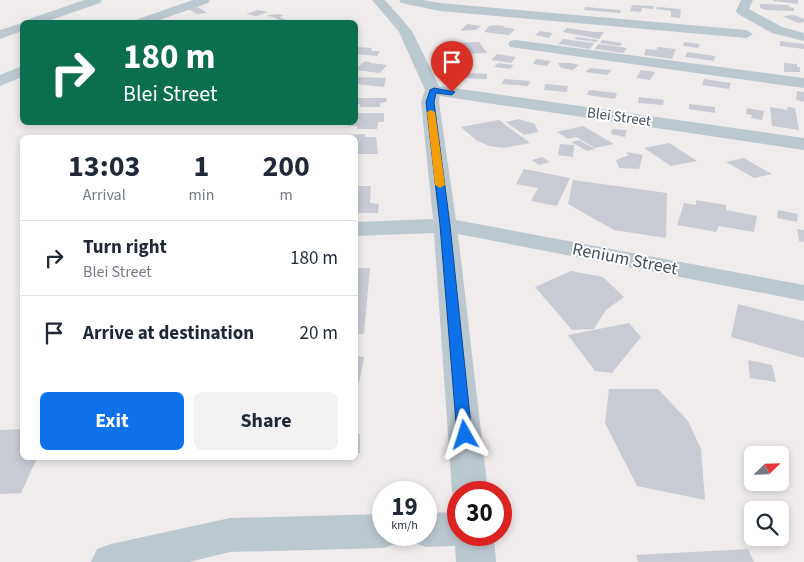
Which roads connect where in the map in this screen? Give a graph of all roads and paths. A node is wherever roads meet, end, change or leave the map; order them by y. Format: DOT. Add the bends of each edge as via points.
graph roads {
  1 [pos="96,0"];
  2 [pos="204,0"];
  3 [pos="378,0"];
  4 [pos="405,0"];
  5 [pos="472,5"];
  6 [pos="744,6"];
  7 [pos="40,20"];
  8 [pos="149,20"];
  9 [pos="20,28"];
  10 [pos="777,30"];
  11 [pos="724,32"];
  12 [pos="746,34"];
  13 [pos="0,36"];
  14 [pos="804,37"];
  15 [pos="515,44"];
  16 [pos="20,73"];
  17 [pos="737,74"];
  18 [pos="0,81"];
  19 [pos="804,83"];
  20 [pos="434,90"];
  21 [pos="804,144"];
  22 [pos="445,225"];
  23 [pos="358,229"];
  24 [pos="804,293"];
  25 [pos="469,481"];
  26 [pos="372,531"];
  27 [pos="475,546"];
  28 [pos="112,562"];
  29 [pos="476,562"];
  1 -- 7 [label="street"];
  2 -- 8 [label="street"];
  3 -- 20 [label="street" via="405,31"];
  4 -- 5 [label="street" via="440,7"];
  5 -- 11 [label="street"];
  6 -- 10 [label="street"];
  6 -- 11 [label="street"];
  9 -- 13 [label="street"];
  10 -- 12 [label="street"];
  10 -- 14 [label="street"];
  11 -- 12 [label="street"];
  12 -- 17 [label="street"];
  15 -- 17 [label="street"];
  16 -- 18 [label="street"];
  17 -- 19 [label="street"];
  20 -- 21 [label="street, Blei Street"];
  20 -- 22 [label="street" via="430,102"];
  22 -- 23 [label="street, Renium Street"];
  22 -- 24 [label="street, Renium Street"];
  22 -- 25 [label="street"];
  26 -- 28 [label="street" via="230,535"];
  27 -- 29 [label="street"];
}
